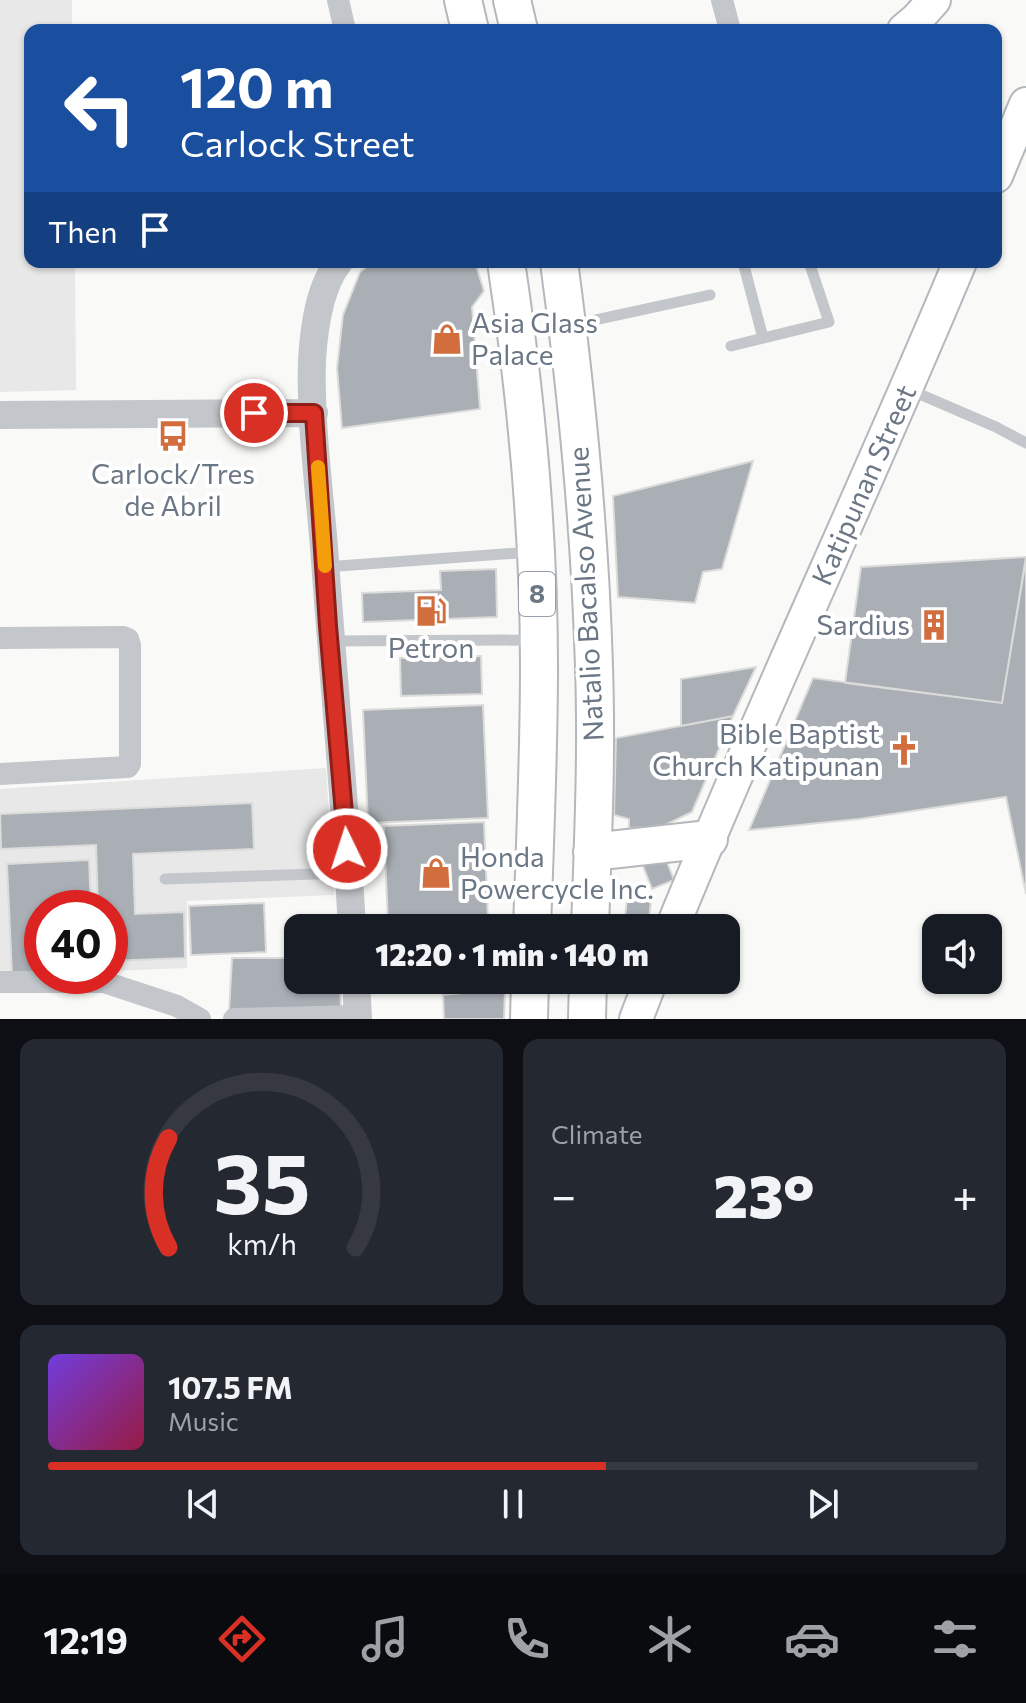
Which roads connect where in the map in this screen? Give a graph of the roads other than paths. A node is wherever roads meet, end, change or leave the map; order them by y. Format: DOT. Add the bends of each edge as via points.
graph roads {
  1 [pos="338,0"];
  2 [pos="463,0"];
  3 [pos="512,0"];
  4 [pos="722,0"];
  5 [pos="934,0"];
  6 [pos="344,24"];
  7 [pos="469,24"];
  8 [pos="518,24"];
  9 [pos="728,24"];
  10 [pos="911,24"];
  11 [pos="1026,104"];
  12 [pos="1002,162"];
  13 [pos="334,268"];
  14 [pos="507,268"];
  15 [pos="560,268"];
  16 [pos="745,268"];
  17 [pos="811,268"];
  18 [pos="957,268"];
  19 [pos="710,295"];
  20 [pos="567,326"];
  21 [pos="763,338"];
  22 [pos="731,346"];
  23 [pos="907,389"];
  24 [pos="314,413"];
  25 [pos="0,415"];
  26 [pos="1026,443"];
  27 [pos="536,551"];
  28 [pos="325,567"];
  29 [pos="0,638"];
  30 [pos="539,640"];
  31 [pos="331,641"];
  32 [pos="0,774"];
  33 [pos="709,839"];
  34 [pos="592,852"];
  35 [pos="349,873"];
  36 [pos="165,879"];
  37 [pos="351,914"];
  38 [pos="532,914"];
  39 [pos="590,914"];
  40 [pos="678,914"];
  41 [pos="0,982"];
  42 [pos="357,994"];
  43 [pos="530,994"];
  44 [pos="588,994"];
  45 [pos="646,994"];
  46 [pos="358,1017"];
  47 [pos="200,1019"];
  48 [pos="234,1019"];
  49 [pos="529,1019"];
  50 [pos="587,1019"];
  51 [pos="636,1019"];
  1 -- 6 [label="street"];
  2 -- 7 [label="main road"];
  3 -- 8 [label="main road"];
  4 -- 9 [label="street"];
  5 -- 10 [label="main road"];
  11 -- 12 [label="main road"];
  13 -- 24 [label="street" via="316,327"];
  14 -- 27 [label="main road, Natalio Bacalso Avenue / 8"];
  15 -- 20 [label="main road, Natalio Bacalso Avenue / 8"];
  16 -- 21 [label="lane"];
  17 -- 21 [label="lane" via="829,322"];
  18 -- 23 [label="main road, Katipunan Street"];
  19 -- 20 [label="lane"];
  20 -- 34 [label="main road, Natalio Bacalso Avenue / 8" via="594,669"];
  21 -- 22 [label="lane"];
  23 -- 26 [label="lane"];
  23 -- 33 [label="main road, Katipunan Street"];
  24 -- 25 [label="street"];
  24 -- 28 [label="street"];
  27 -- 28 [label="lane"];
  27 -- 30 [label="main road, Natalio Bacalso Avenue / 8"];
  28 -- 31 [label="street"];
  29 -- 32 [label="street" via="123,637 130,645 128,767"];
  30 -- 31 [label="lane"];
  30 -- 38 [label="main road, Natalio Bacalso Avenue / 8"];
  31 -- 35 [label="street"];
  33 -- 34 [label="main road"];
  33 -- 40 [label="main road, Katipunan Street"];
  34 -- 39 [label="main road, Natalio Bacalso Avenue / 8"];
  35 -- 36 [label="lane"];
  35 -- 37 [label="street"];
  41 -- 47 [label="street" via="104,982"];
  42 -- 46 [label="street"];
  43 -- 49 [label="main road"];
  44 -- 50 [label="main road"];
  45 -- 51 [label="main road"];
  46 -- 48 [label="street"];
}
